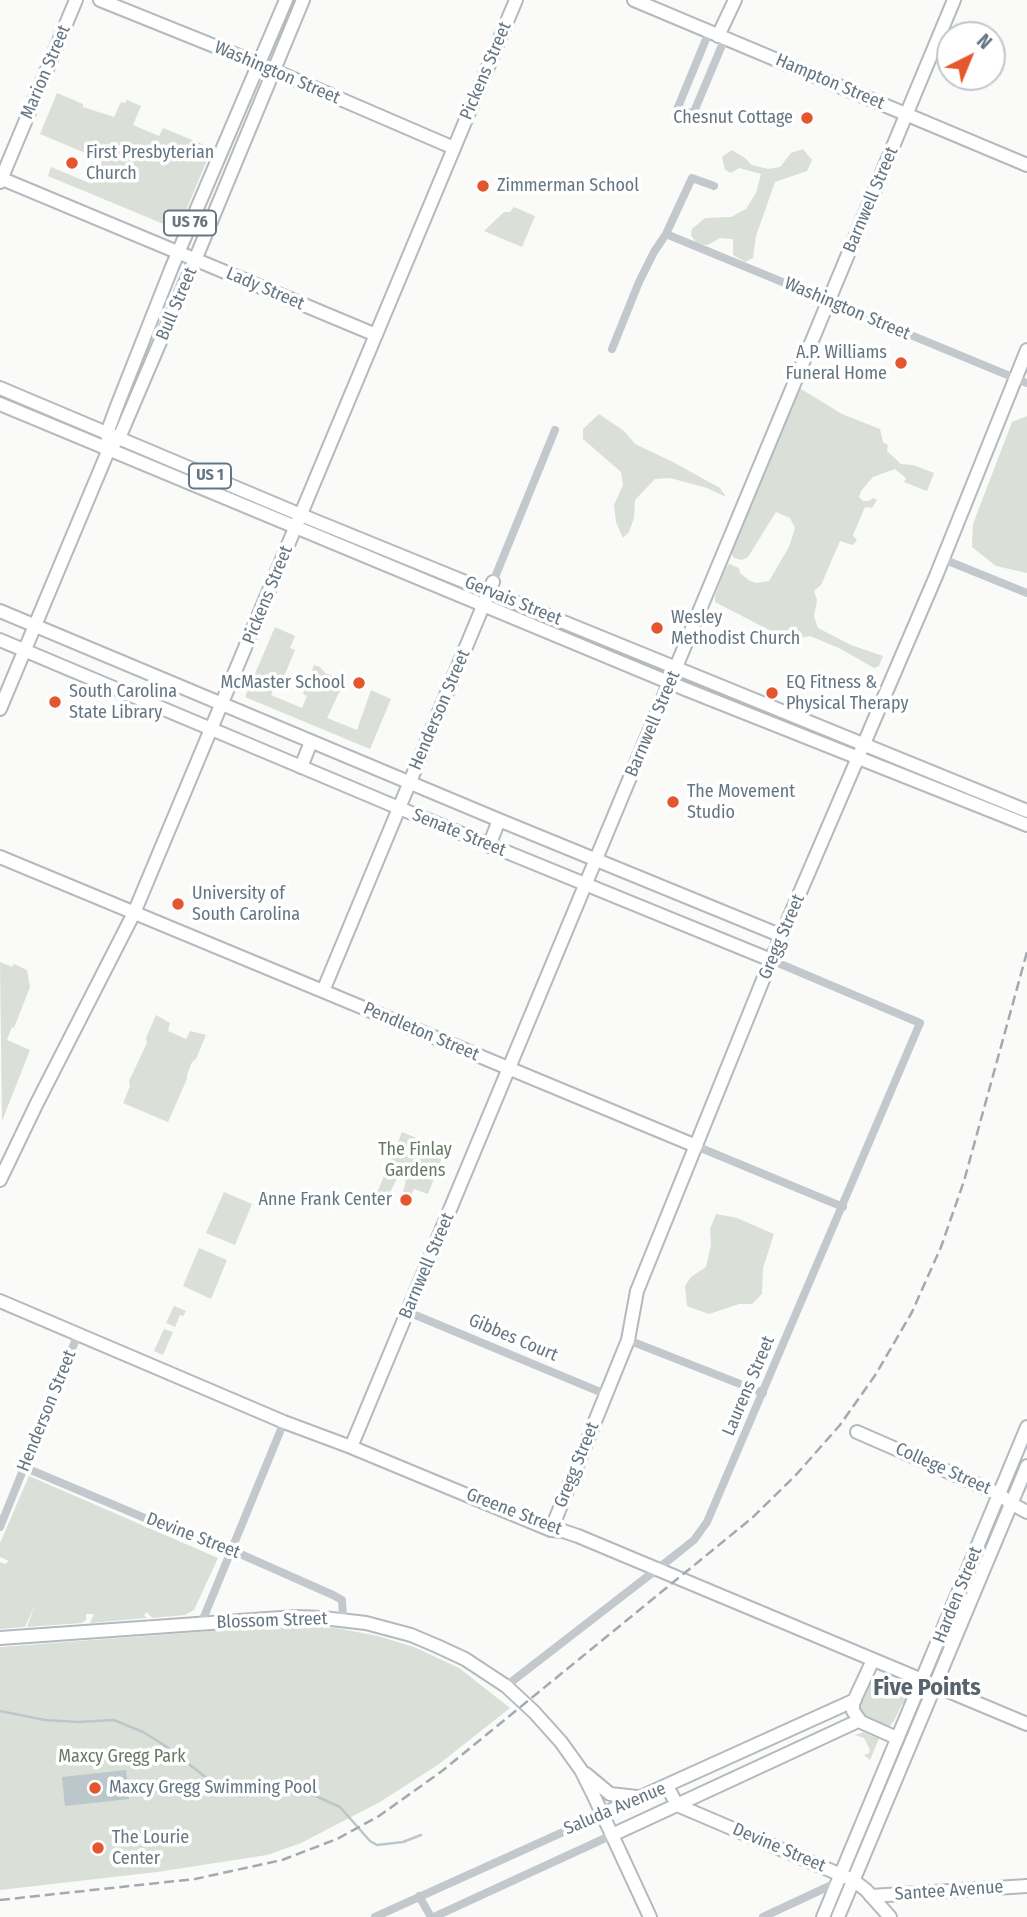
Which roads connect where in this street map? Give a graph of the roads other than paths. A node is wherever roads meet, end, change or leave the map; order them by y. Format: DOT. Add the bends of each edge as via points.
graph roads {
  1 [pos="76,0"];
  2 [pos="100,0"];
  3 [pos="286,0"];
  4 [pos="303,0"];
  5 [pos="516,0"];
  6 [pos="634,0"];
  7 [pos="735,0"];
  8 [pos="954,0"];
  9 [pos="718,35"];
  10 [pos="259,64"];
  11 [pos="273,71"];
  12 [pos="906,114"];
  13 [pos="454,148"];
  14 [pos="1027,165"];
  15 [pos="1,179"];
  16 [pos="714,186"];
  17 [pos="666,234"];
  18 [pos="178,252"];
  19 [pos="195,260"];
  20 [pos="829,301"];
  21 [pos="376,335"];
  22 [pos="612,349"];
  23 [pos="1027,350"];
  24 [pos="1021,380"];
  25 [pos="0,388"];
  26 [pos="0,404"];
  27 [pos="555,430"];
  28 [pos="107,433"];
  29 [pos="119,438"];
  30 [pos="109,449"];
  31 [pos="298,521"];
  32 [pos="943,559"];
  33 [pos="491,587"];
  34 [pos="1027,593"];
  35 [pos="484,605"];
  36 [pos="0,611"];
  37 [pos="35,626"];
  38 [pos="0,640"];
  39 [pos="24,651"];
  40 [pos="676,669"];
  41 [pos="670,683"];
  42 [pos="222,705"];
  43 [pos="0,709"];
  44 [pos="212,730"];
  45 [pos="312,742"];
  46 [pos="863,746"];
  47 [pos="858,759"];
  48 [pos="301,767"];
  49 [pos="409,783"];
  50 [pos="399,808"];
  51 [pos="1027,811"];
  52 [pos="499,820"];
  53 [pos="1027,825"];
  54 [pos="489,846"];
  55 [pos="0,857"];
  56 [pos="596,859"];
  57 [pos="586,886"];
  58 [pos="134,914"];
  59 [pos="782,936"];
  60 [pos="771,960"];
  61 [pos="323,991"];
  62 [pos="920,1023"];
  63 [pos="510,1068"];
  64 [pos="696,1146"];
  65 [pos="0,1180"];
  66 [pos="843,1207"];
  67 [pos="0,1301"];
  68 [pos="408,1311"];
  69 [pos="78,1334"];
  70 [pos="628,1340"];
  71 [pos="605,1394"];
  72 [pos="763,1394"];
  73 [pos="284,1422"];
  74 [pos="1027,1427"];
  75 [pos="857,1432"];
  76 [pos="351,1447"];
  77 [pos="1027,1466"];
  78 [pos="26,1468"];
  79 [pos="999,1493"];
  80 [pos="1012,1504"];
  81 [pos="1027,1512"];
  82 [pos="0,1527"];
  83 [pos="551,1530"];
  84 [pos="228,1553"];
  85 [pos="658,1569"];
  86 [pos="343,1620"];
  87 [pos="201,1624"];
  88 [pos="0,1638"];
  89 [pos="873,1660"];
  90 [pos="923,1680"];
  91 [pos="506,1686"];
  92 [pos="936,1686"];
  93 [pos="855,1700"];
  94 [pos="858,1721"];
  95 [pos="1027,1724"];
  96 [pos="897,1738"];
  97 [pos="581,1770"];
  98 [pos="667,1786"];
  99 [pos="641,1797"];
  100 [pos="677,1805"];
  101 [pos="603,1814"];
  102 [pos="612,1835"];
  103 [pos="838,1879"];
  104 [pos="853,1880"];
  105 [pos="1027,1886"];
  106 [pos="419,1896"];
  107 [pos="871,1896"];
  108 [pos="375,1917"];
  109 [pos="432,1917"];
  110 [pos="650,1917"];
  111 [pos="763,1917"];
  112 [pos="823,1917"];
  113 [pos="838,1917"];
  114 [pos="890,1917"];
  1 -- 15 [label="street, Marion Street"];
  2 -- 10 [label="street, Washington Street"];
  3 -- 10 [label="street, Bull Street / US 76"];
  4 -- 11 [label="street, Bull Street / US 76"];
  5 -- 13 [label="street, Pickens Street"];
  6 -- 9 [label="street, Hampton Street"];
  7 -- 9 [label="street"];
  8 -- 12 [label="street, Barnwell Street"];
  9 -- 9 [label="street" via="678,107 693,114"];
  9 -- 12 [label="street, Hampton Street"];
  10 -- 11 [label="street, Washington Street"];
  10 -- 18 [label="street, Bull Street / US 76"];
  11 -- 13 [label="street, Washington Street"];
  11 -- 19 [label="street, Bull Street / US 76"];
  12 -- 14 [label="street, Hampton Street"];
  12 -- 20 [label="street, Barnwell Street"];
  13 -- 21 [label="street, Pickens Street"];
  15 -- 18 [label="street, Lady Street"];
  16 -- 17 [label="street" via="692,178"];
  17 -- 20 [label="street, Washington Street"];
  17 -- 22 [label="street" via="649,260"];
  18 -- 19 [label="street, Lady Street"];
  18 -- 28 [label="street, Bull Street / US 76"];
  19 -- 21 [label="street, Lady Street"];
  19 -- 29 [label="street, Bull Street / US 76"];
  20 -- 24 [label="street, Washington Street"];
  20 -- 40 [label="street, Barnwell Street"];
  21 -- 31 [label="street, Pickens Street"];
  23 -- 24 [label="street, Gregg Street"];
  24 -- 32 [label="street, Gregg Street"];
  25 -- 28 [label="street, Gervais Street / US 1"];
  26 -- 30 [label="street, Gervais Street"];
  27 -- 33 [label="street, Henderson Street"];
  28 -- 29 [label="street, Gervais Street / US 1"];
  28 -- 30 [label="street, Bull Street / US 76"];
  29 -- 30 [label="street, Bull Street"];
  29 -- 31 [label="street, Gervais Street / US 1"];
  30 -- 31 [label="street, Gervais Street"];
  30 -- 37 [label="street, Bull Street"];
  31 -- 33 [label="street, Gervais Street / US 1"];
  31 -- 35 [label="street, Gervais Street"];
  31 -- 42 [label="street, Pickens Street"];
  32 -- 34 [label="street"];
  32 -- 46 [label="street, Gregg Street"];
  33 -- 35 [label="street, Henderson Street"];
  33 -- 40 [label="street, Gervais Street / US 1"];
  35 -- 41 [label="street, Gervais Street"];
  35 -- 49 [label="street, Henderson Street"];
  36 -- 37 [label="street, Senate Street"];
  37 -- 39 [label="street, Bull Street"];
  37 -- 42 [label="street, Senate Street"];
  38 -- 39 [label="street, Senate Street"];
  39 -- 43 [label="street, Bull Street"];
  39 -- 44 [label="street, Senate Street"];
  40 -- 41 [label="street, Barnwell Street"];
  40 -- 46 [label="street, Gervais Street / US 1"];
  41 -- 47 [label="street, Gervais Street"];
  41 -- 56 [label="street, Barnwell Street"];
  42 -- 44 [label="street, Pickens Street"];
  42 -- 45 [label="street, Senate Street"];
  44 -- 48 [label="street, Senate Street"];
  44 -- 58 [label="street, Pickens Street"];
  45 -- 48 [label="street"];
  45 -- 49 [label="street, Senate Street"];
  46 -- 47 [label="street, Gregg Street"];
  46 -- 51 [label="street, Gervais Street / US 1"];
  47 -- 53 [label="street, Gervais Street"];
  47 -- 59 [label="street, Gregg Street"];
  48 -- 50 [label="street, Senate Street"];
  49 -- 50 [label="street, Henderson Street"];
  49 -- 52 [label="street, Senate Street"];
  50 -- 54 [label="street, Senate Street"];
  50 -- 61 [label="street, Henderson Street"];
  52 -- 54 [label="street"];
  52 -- 56 [label="street, Senate Street"];
  54 -- 57 [label="street, Senate Street"];
  55 -- 58 [label="street, Pendleton Street"];
  56 -- 57 [label="street, Barnwell Street"];
  56 -- 59 [label="street, Senate Street"];
  57 -- 60 [label="street, Senate Street"];
  57 -- 63 [label="street, Barnwell Street"];
  58 -- 61 [label="street, Pendleton Street"];
  58 -- 65 [label="street, Pickens Street"];
  59 -- 60 [label="street, Gregg Street"];
  60 -- 62 [label="street, Senate Street"];
  60 -- 64 [label="street, Gregg Street"];
  61 -- 63 [label="street, Pendleton Street"];
  62 -- 66 [label="street, Laurens Street"];
  63 -- 64 [label="street, Pendleton Street"];
  63 -- 68 [label="street, Barnwell Street"];
  64 -- 66 [label="street, Pendleton Street"];
  64 -- 70 [label="street, Gregg Street" via="637,1291"];
  66 -- 72 [label="street, Laurens Street"];
  67 -- 69 [label="street, Greene Street"];
  68 -- 71 [label="street, Gibbes Court"];
  68 -- 76 [label="street, Barnwell Street"];
  69 -- 73 [label="street, Greene Street"];
  69 -- 78 [label="street, Henderson Street"];
  70 -- 71 [label="street, Gregg Street"];
  70 -- 72 [label="street"];
  71 -- 83 [label="street, Gregg Street"];
  72 -- 85 [label="street, Laurens Street" via="707,1522 694,1540"];
  73 -- 76 [label="street, Greene Street"];
  73 -- 84 [label="street"];
  74 -- 79 [label="street, Harden Street"];
  75 -- 79 [label="street, College Street"];
  76 -- 83 [label="street, Greene Street"];
  77 -- 80 [label="street, Harden Street"];
  78 -- 82 [label="street, Henderson Street"];
  78 -- 84 [label="street, Devine Street"];
  79 -- 80 [label="street, College Street"];
  79 -- 90 [label="street, Harden Street"];
  80 -- 81 [label="street, College Street"];
  80 -- 92 [label="street, Harden Street"];
  83 -- 85 [label="street, Greene Street"];
  84 -- 86 [label="street, Devine Street" via="238,1553 342,1600"];
  84 -- 87 [label="street"];
  85 -- 89 [label="street, Greene Street"];
  85 -- 91 [label="street, Laurens Street"];
  86 -- 87 [label="street, Blossom Street" via="295,1617"];
  86 -- 91 [label="street, Blossom Street" via="421,1639 465,1659"];
  87 -- 88 [label="street, Blossom Street"];
  89 -- 90 [label="street, Greene Street"];
  89 -- 93 [label="street"];
  90 -- 92 [label="street, Greene Street"];
  90 -- 96 [label="street, Harden Street"];
  91 -- 97 [label="street, Blossom Street" via="548,1726"];
  92 -- 95 [label="street, Greene Street"];
  92 -- 104 [label="street, Harden Street"];
  93 -- 94 [label="street" via="853,1711"];
  93 -- 98 [label="street, Saluda Avenue"];
  94 -- 96 [label="street"];
  94 -- 100 [label="street, Saluda Avenue"];
  96 -- 103 [label="street, Harden Street"];
  97 -- 99 [label="street" via="610,1794"];
  97 -- 101 [label="street, Blossom Street"];
  98 -- 99 [label="street, Saluda Avenue"];
  98 -- 100 [label="street"];
  99 -- 101 [label="street, Saluda Avenue"];
  100 -- 102 [label="street, Saluda Avenue"];
  100 -- 103 [label="street, Devine Street"];
  101 -- 102 [label="street, Blossom Street"];
  101 -- 106 [label="street, Saluda Avenue"];
  102 -- 109 [label="street, Saluda Avenue"];
  102 -- 110 [label="street, Blossom Street"];
  103 -- 104 [label="street, Devine Street"];
  103 -- 111 [label="street"];
  103 -- 112 [label="street, Harden Street"];
  104 -- 107 [label="street, Devine Street"];
  104 -- 113 [label="street, Harden Street"];
  105 -- 107 [label="street, Santee Avenue"];
  106 -- 108 [label="street, Saluda Avenue"];
  106 -- 109 [label="street"];
  107 -- 114 [label="street, Devine Street"];
}
